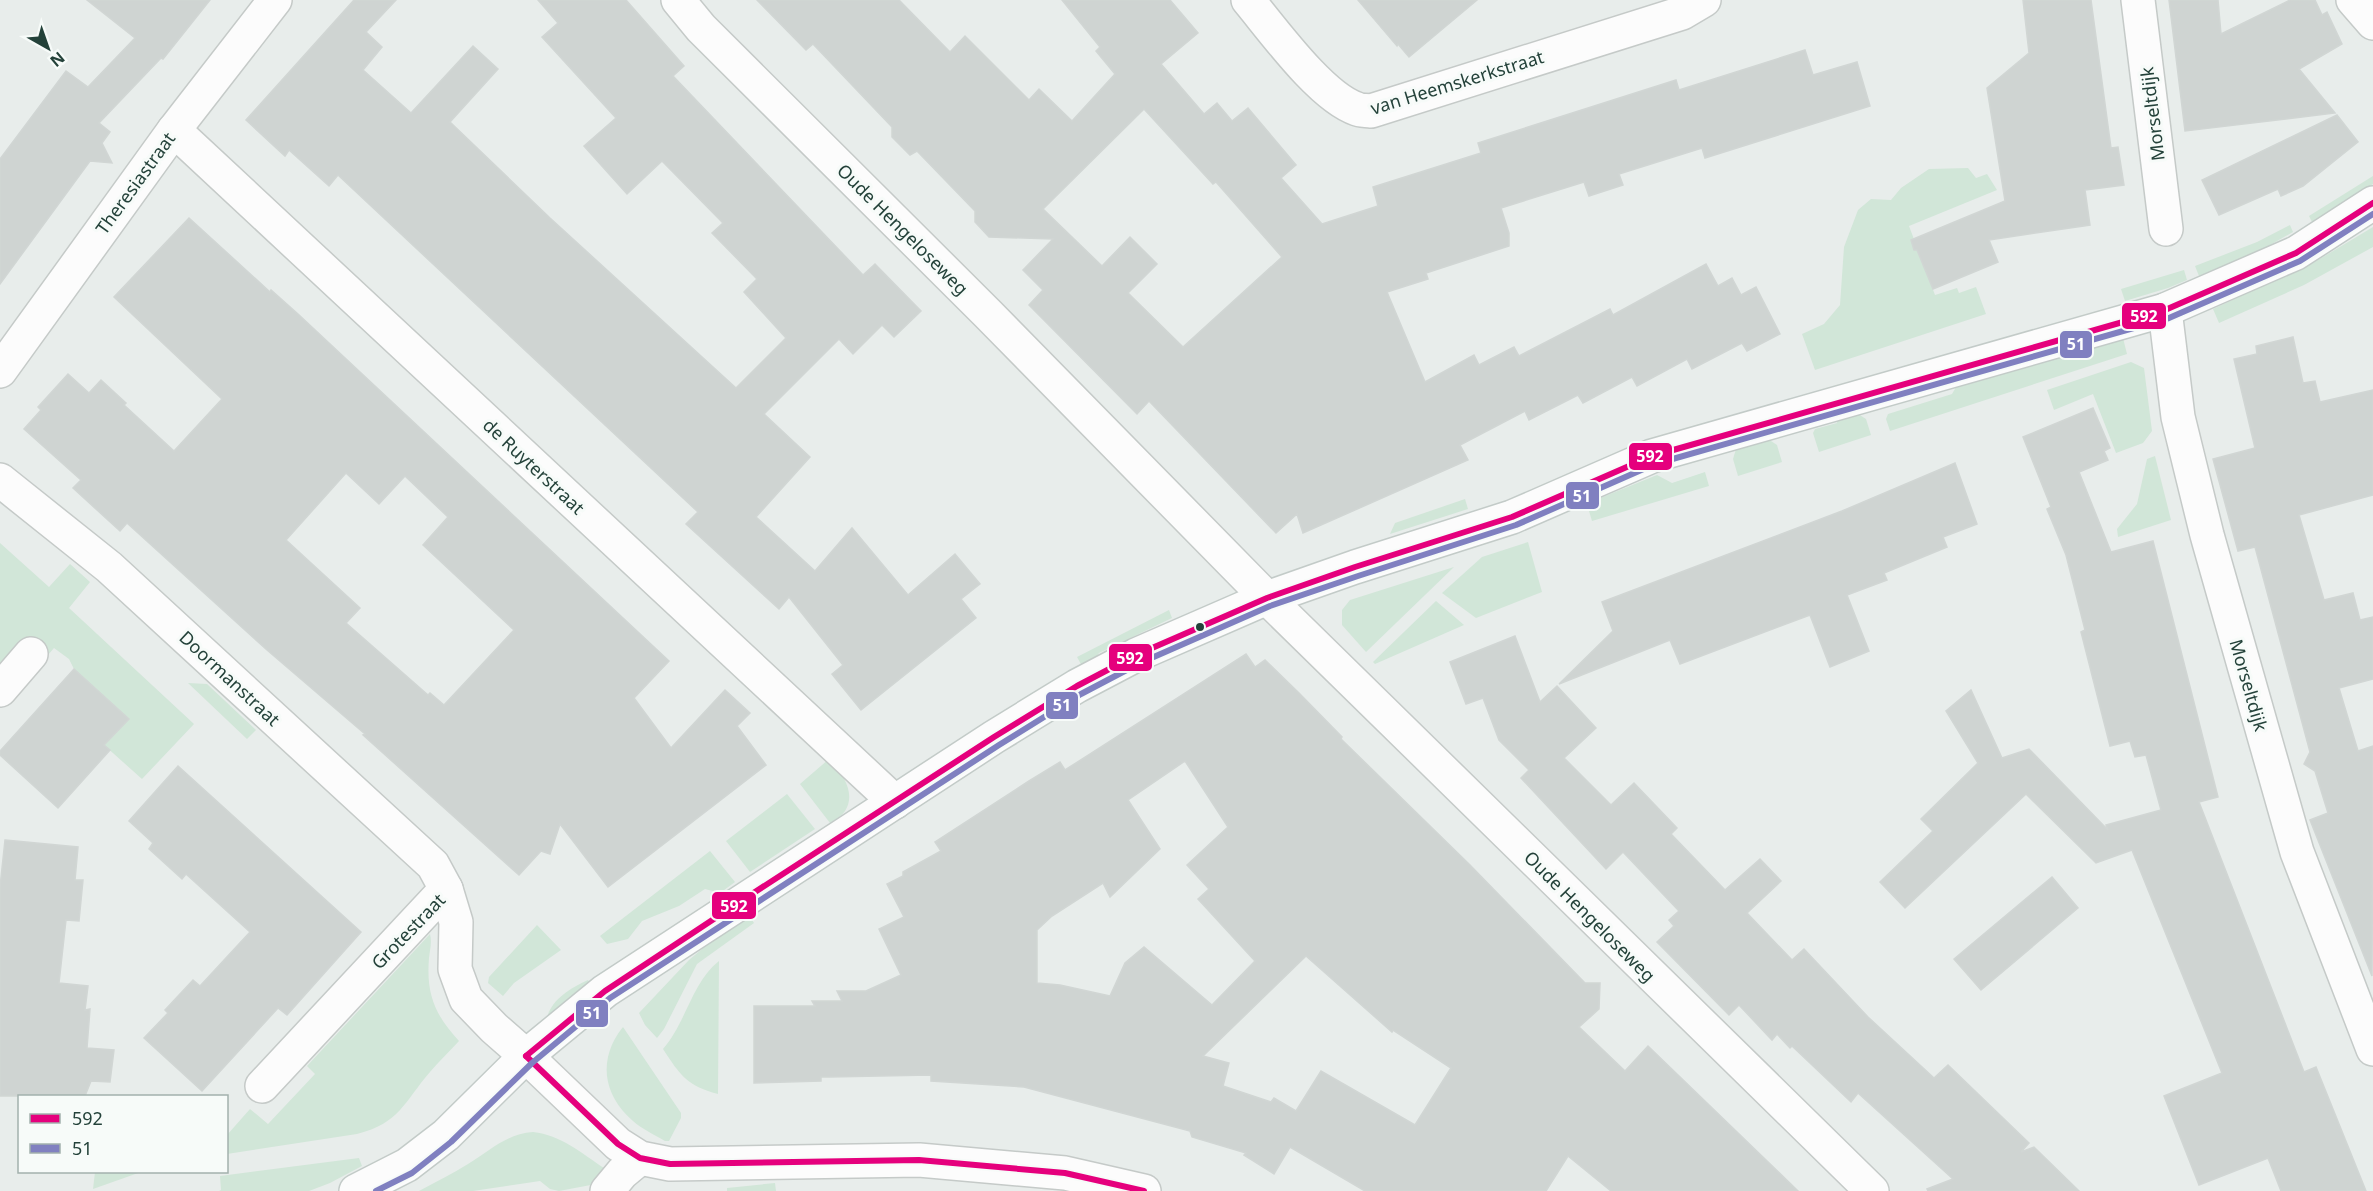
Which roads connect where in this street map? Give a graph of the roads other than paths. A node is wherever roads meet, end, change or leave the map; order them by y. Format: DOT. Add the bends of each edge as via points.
graph roads {
  1 [pos="275,0"];
  2 [pos="678,0"];
  3 [pos="1248,0"];
  4 [pos="1704,0"];
  5 [pos="2138,0"];
  6 [pos="2353,0"];
  7 [pos="2373,23"];
  8 [pos="174,130"];
  9 [pos="2373,203"];
  10 [pos="2166,229"];
  11 [pos="2165,310"];
  12 [pos="0,371"];
  13 [pos="0,480"];
  14 [pos="1267,598"];
  15 [pos="31,654"];
  16 [pos="0,690"];
  17 [pos="895,802"];
  18 [pos="446,889"];
  19 [pos="2373,1049"];
  20 [pos="526,1056"];
  21 [pos="262,1086"];
  22 [pos="640,1158"];
  23 [pos="356,1191"];
  24 [pos="607,1191"];
  25 [pos="1144,1191"];
  26 [pos="1872,1191"];
  1 -- 8 [label="street, Theresiastraat"];
  2 -- 14 [label="street, Oude Hengeloseweg" via="701,28"];
  3 -- 4 [label="street, van Heemskerkstraat" via="1319,82 1358,110 1371,111 1682,13"];
  5 -- 10 [label="street, Morseltdijk"];
  6 -- 7 [label="street"];
  8 -- 12 [label="street, Theresiastraat"];
  8 -- 17 [label="street, de Ruyterstraat"];
  9 -- 11 [label="street" via="2296,253"];
  11 -- 14 [label="street" via="1652,456 1512,517"];
  11 -- 19 [label="street, Morseltdijk" via="2178,417 2296,852"];
  13 -- 18 [label="street, Doormanstraat" via="109,567 433,865"];
  14 -- 17 [label="street" via="1077,686"];
  14 -- 26 [label="street, Oude Hengeloseweg"];
  15 -- 16 [label="street"];
  17 -- 20 [label="street" via="605,991"];
  18 -- 20 [label="street, Grotestraat" via="456,922 455,969 466,999"];
  18 -- 21 [label="street, Grotestraat"];
  20 -- 22 [label="street, Grotestraat" via="618,1144"];
  20 -- 23 [label="street" via="446,1135 407,1165"];
  22 -- 24 [label="street"];
  22 -- 25 [label="street, Grotestraat" via="670,1164 919,1160 1065,1173"];
}
